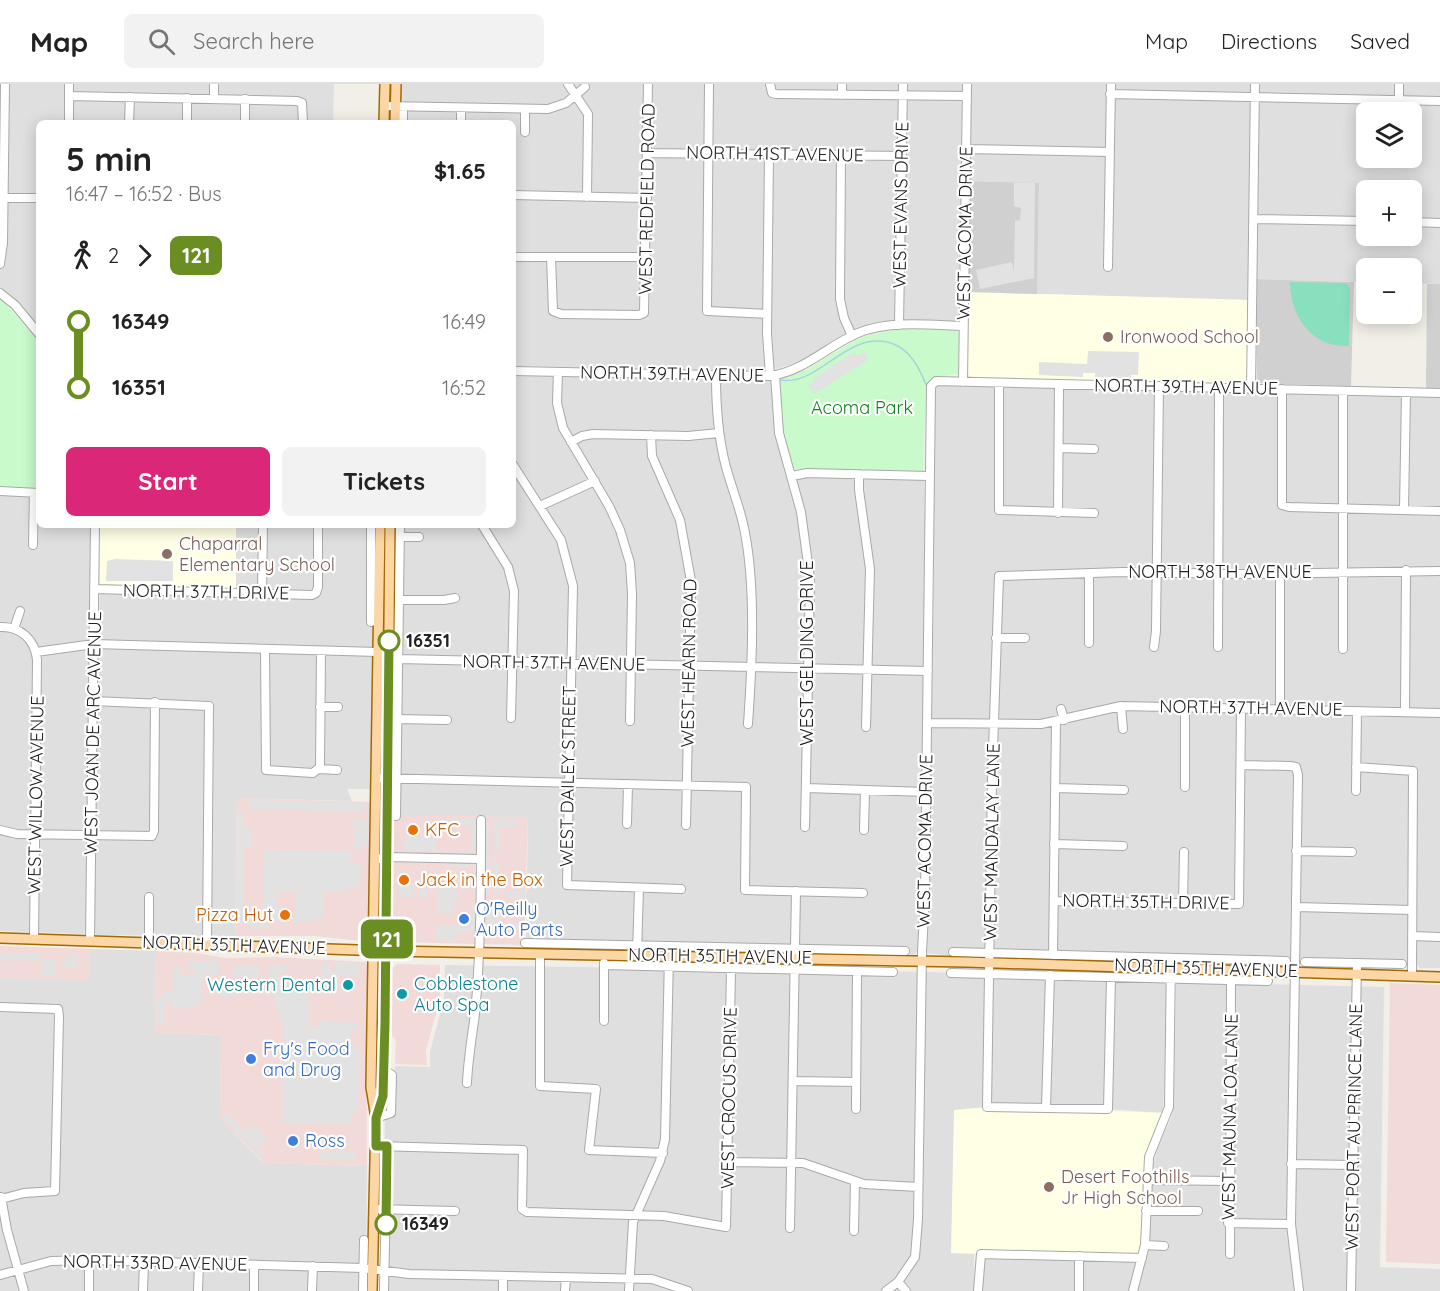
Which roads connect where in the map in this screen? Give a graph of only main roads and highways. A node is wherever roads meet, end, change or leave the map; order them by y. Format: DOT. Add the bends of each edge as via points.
graph roads {
  1 [pos="384,84"];
  2 [pos="396,84"];
  3 [pos="384,120"];
  4 [pos="396,120"];
  5 [pos="380,528"];
  6 [pos="390,528"];
  7 [pos="0,938"];
  8 [pos="374,951"];
  9 [pos="387,951"];
  10 [pos="1440,977"];
  11 [pos="372,1038"];
  12 [pos="383,1074"];
  13 [pos="376,1118"];
  14 [pos="372,1291"];
  1 -- 3 [label="main road"];
  2 -- 4 [label="main road" via="399,107"];
  5 -- 8 [label="main road" via="373,618 378,652"];
  6 -- 9 [label="main road" via="394,659"];
  7 -- 8 [label="main road, NORTH 35TH AVENUE"];
  8 -- 9 [label="main road, NORTH 35TH AVENUE"];
  8 -- 11 [label="main road"];
  9 -- 10 [label="main road, NORTH 35TH AVENUE" via="795,953 922,961 990,958 1171,963"];
  9 -- 12 [label="main road"];
  11 -- 12 [label="main road"];
  11 -- 13 [label="main road" via="371,1090"];
  12 -- 13 [label="main road" via="383,1096"];
  13 -- 14 [label="main road" via="368,1268"];
}
